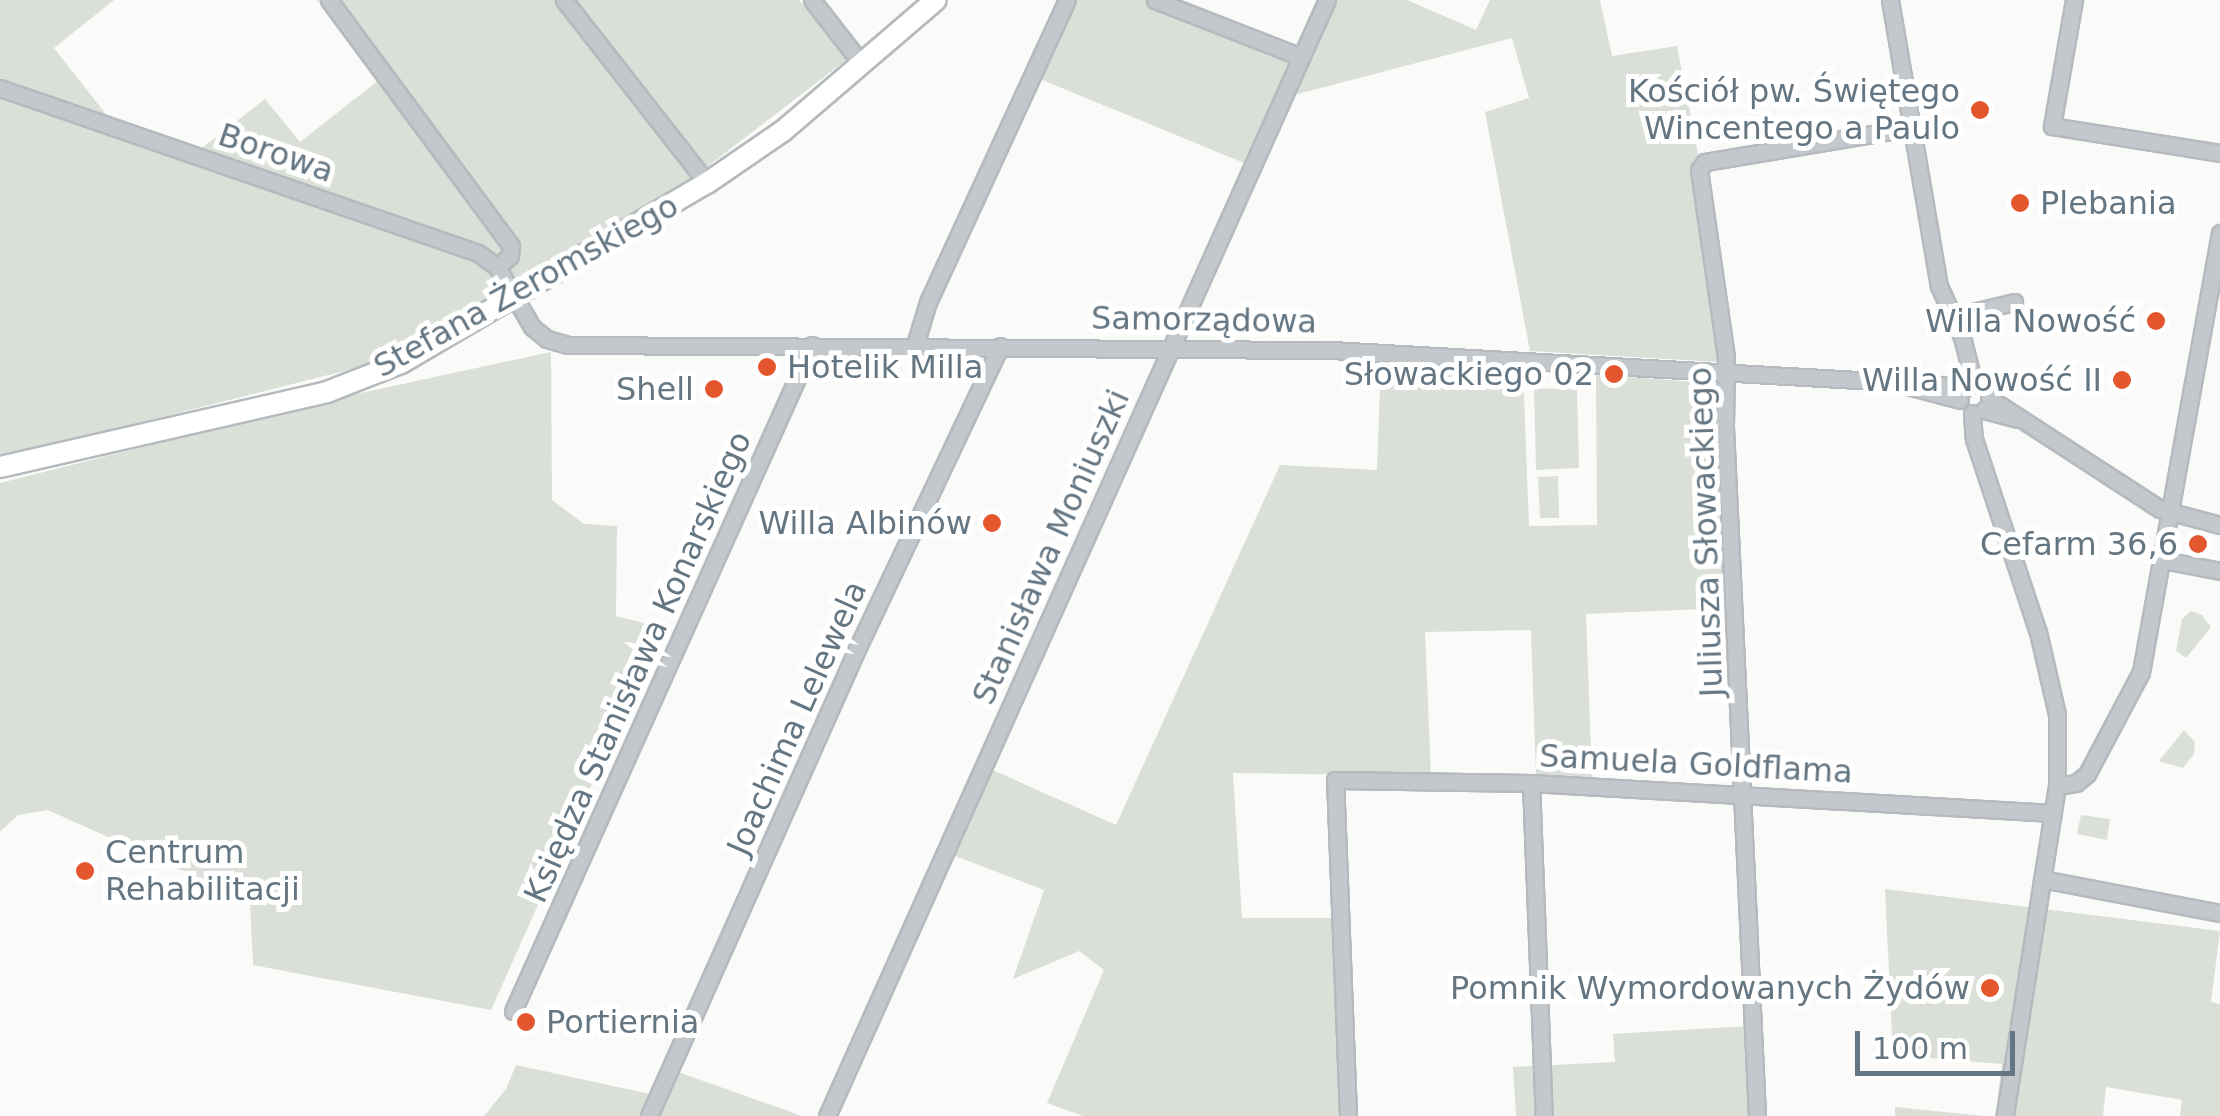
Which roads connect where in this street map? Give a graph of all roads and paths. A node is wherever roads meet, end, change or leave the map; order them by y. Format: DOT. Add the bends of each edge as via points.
graph roads {
  1 [pos="329,0"];
  2 [pos="564,0"];
  3 [pos="812,0"];
  4 [pos="936,0"];
  5 [pos="1067,0"];
  6 [pos="1155,0"];
  7 [pos="1327,0"];
  8 [pos="1890,0"];
  9 [pos="2074,0"];
  10 [pos="1301,57"];
  11 [pos="861,63"];
  12 [pos="0,88"];
  13 [pos="1914,128"];
  14 [pos="2220,153"];
  15 [pos="707,183"];
  16 [pos="2220,233"];
  17 [pos="498,267"];
  18 [pos="515,298"];
  19 [pos="2014,302"];
  20 [pos="1952,317"];
  21 [pos="812,345"];
  22 [pos="915,345"];
  23 [pos="1000,346"];
  24 [pos="1170,348"];
  25 [pos="1726,371"];
  26 [pos="1966,391"];
  27 [pos="1982,407"];
  28 [pos="0,466"];
  29 [pos="2169,513"];
  30 [pos="2220,524"];
  31 [pos="2162,560"];
  32 [pos="2220,571"];
  33 [pos="1531,783"];
  34 [pos="2056,786"];
  35 [pos="1745,794"];
  36 [pos="2053,813"];
  37 [pos="2042,880"];
  38 [pos="2220,913"];
  39 [pos="514,1011"];
  40 [pos="650,1116"];
  41 [pos="827,1116"];
  42 [pos="1348,1116"];
  43 [pos="1544,1116"];
  44 [pos="1756,1116"];
  45 [pos="2006,1116"];
  1 -- 17 [label="street" via="512,246"];
  2 -- 15 [label="street"];
  3 -- 11 [label="street"];
  4 -- 11 [label="main road, Stefana Żeromskiego"];
  5 -- 22 [label="street" via="941,273"];
  6 -- 10 [label="street"];
  7 -- 10 [label="street, Stanisława Moniuszki"];
  8 -- 13 [label="street"];
  9 -- 14 [label="street" via="2052,126"];
  10 -- 24 [label="street, Stanisława Moniuszki"];
  11 -- 15 [label="main road, Stefana Żeromskiego" via="783,131"];
  12 -- 17 [label="street, Borowa" via="478,252"];
  13 -- 20 [label="street" via="1939,286"];
  13 -- 25 [label="street, Juliusza Słowackiego" via="1705,162 1698,170 1724,320"];
  15 -- 18 [label="main road, Stefana Żeromskiego"];
  16 -- 29 [label="street"];
  17 -- 18 [label="street"];
  18 -- 21 [label="street, Samorządowa" via="532,327 568,346"];
  18 -- 28 [label="main road, Stefana Żeromskiego" via="401,363 328,392"];
  19 -- 20 [label="street"];
  20 -- 26 [label="street" via="1962,337"];
  21 -- 22 [label="street, Samorządowa"];
  21 -- 39 [label="street, Księdza Stanisława Konarskiego"];
  22 -- 23 [label="street, Samorządowa"];
  23 -- 24 [label="street, Samorządowa"];
  23 -- 40 [label="street, Joachima Lelewela" via="856,648"];
  24 -- 25 [label="street, Samorządowa"];
  24 -- 41 [label="street, Stanisława Moniuszki"];
  25 -- 26 [label="street, Samorządowa" via="1919,382"];
  25 -- 35 [label="street, Juliusza Słowackiego"];
  26 -- 27 [label="street"];
  26 -- 27 [label="street" via="1986,390"];
  27 -- 29 [label="street" via="2018,418"];
  27 -- 34 [label="street" via="1974,439 2049,672 2057,714"];
  29 -- 30 [label="street"];
  29 -- 31 [label="street"];
  31 -- 32 [label="street"];
  31 -- 34 [label="street" via="2138,682 2086,774"];
  33 -- 35 [label="street, Samuela Goldflama"];
  33 -- 42 [label="street, Samuela Goldflama" via="1335,780"];
  33 -- 43 [label="street"];
  34 -- 36 [label="street"];
  35 -- 36 [label="street, Samuela Goldflama"];
  35 -- 44 [label="street, Juliusza Słowackiego"];
  36 -- 37 [label="street"];
  37 -- 38 [label="street"];
  37 -- 45 [label="street"];
}
